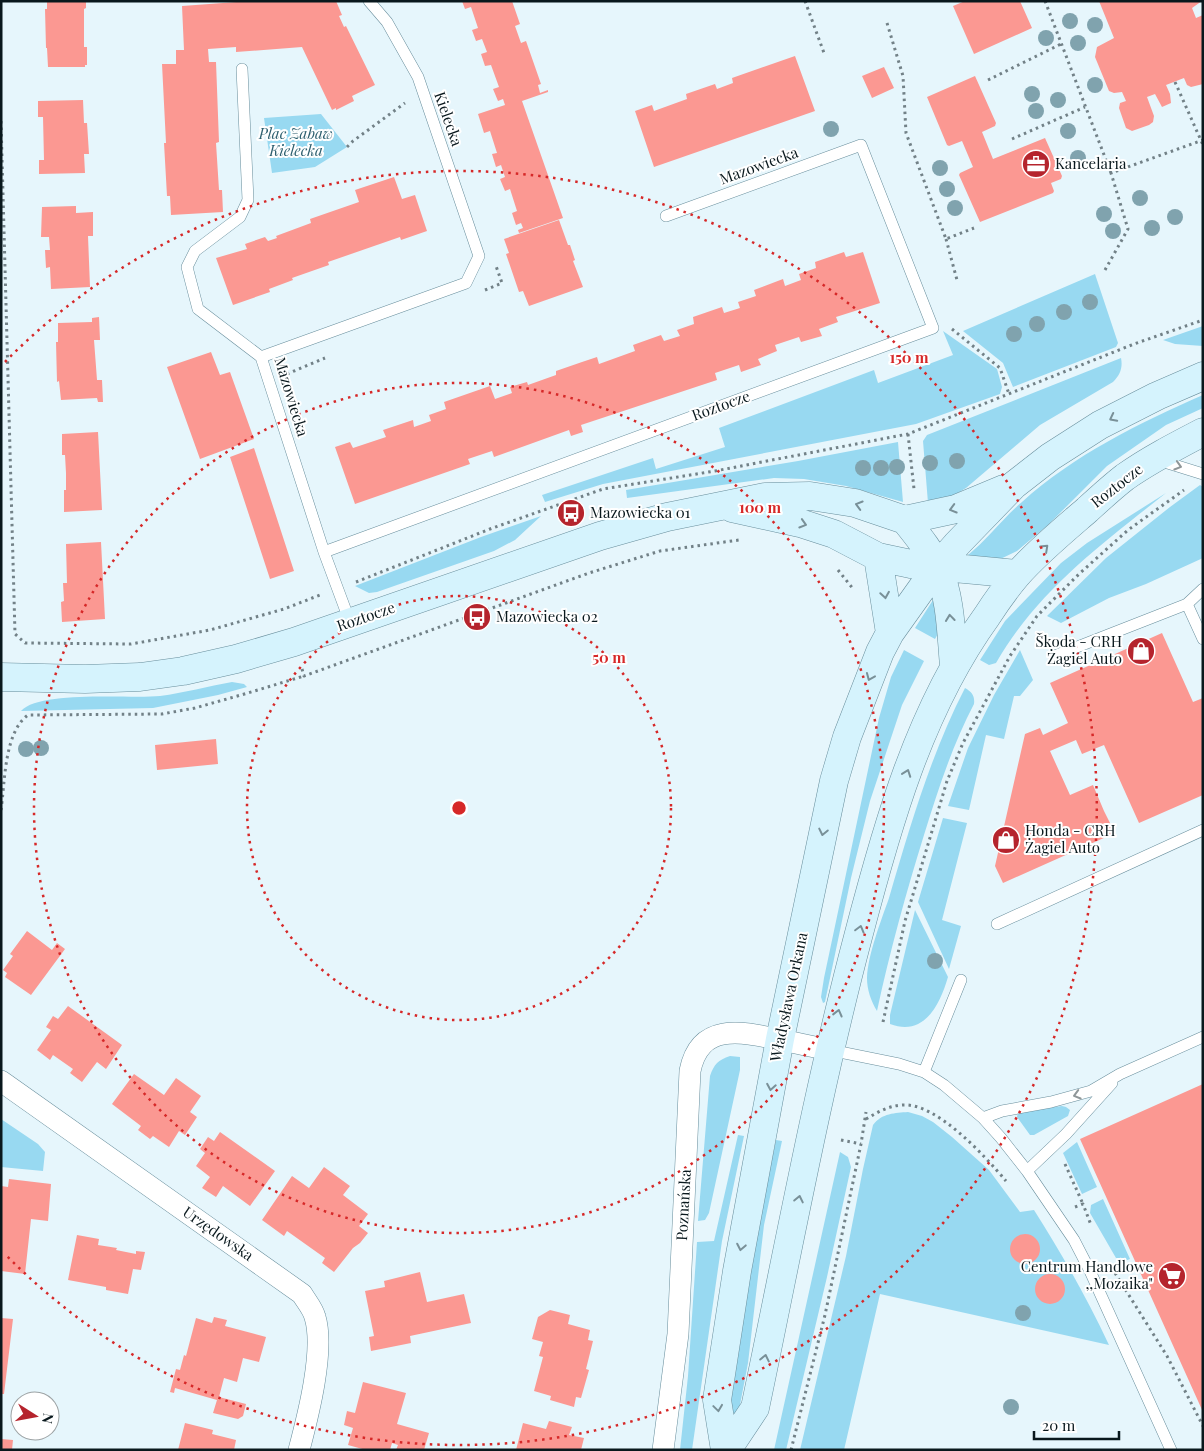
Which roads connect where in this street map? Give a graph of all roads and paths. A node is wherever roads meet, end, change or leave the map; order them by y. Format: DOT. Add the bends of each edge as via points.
graph roads {
  1 [pos="369,1"];
  2 [pos="805,1"];
  3 [pos="1045,1"];
  4 [pos="887,23"];
  5 [pos="1061,44"];
  6 [pos="824,53"];
  7 [pos="242,69"];
  8 [pos="988,80"];
  9 [pos="1175,82"];
  10 [pos="422,90"];
  11 [pos="1085,107"];
  12 [pos="1,121"];
  13 [pos="1012,139"];
  14 [pos="1202,140"];
  15 [pos="862,145"];
  16 [pos="1203,145"];
  17 [pos="347,147"];
  18 [pos="1111,173"];
  19 [pos="666,216"];
  20 [pos="974,228"];
  21 [pos="946,239"];
  22 [pos="479,256"];
  23 [pos="1105,270"];
  24 [pos="957,280"];
  25 [pos="945,323"];
  26 [pos="261,357"];
  27 [pos="1203,376"];
  28 [pos="1009,394"];
  29 [pos="1203,432"];
  30 [pos="1153,459"];
  31 [pos="1203,474"];
  32 [pos="1014,485"];
  33 [pos="1191,488"];
  34 [pos="721,505"];
  35 [pos="905,520"];
  36 [pos="746,540"];
  37 [pos="324,552"];
  38 [pos="878,557"];
  39 [pos="832,563"];
  40 [pos="937,567"];
  41 [pos="1018,574"];
  42 [pos="1203,589"];
  43 [pos="856,592"];
  44 [pos="1187,604"];
  45 [pos="284,609"];
  46 [pos="985,617"];
  47 [pos="350,622"];
  48 [pos="890,633"];
  49 [pos="1203,639"];
  50 [pos="294,642"];
  51 [pos="25,643"];
  52 [pos="1054,656"];
  53 [pos="954,666"];
  54 [pos="304,676"];
  55 [pos="1,677"];
  56 [pos="1,810"];
  57 [pos="1203,830"];
  58 [pos="997,924"];
  59 [pos="961,980"];
  60 [pos="883,1022"];
  61 [pos="1203,1037"];
  62 [pos="780,1039"];
  63 [pos="830,1050"];
  64 [pos="924,1072"];
  65 [pos="1120,1074"];
  66 [pos="1,1081"];
  67 [pos="866,1112"];
  68 [pos="982,1118"];
  69 [pos="866,1120"];
  70 [pos="841,1140"];
  71 [pos="1056,1143"];
  72 [pos="861,1144"];
  73 [pos="1027,1171"];
  74 [pos="1012,1188"];
  75 [pos="1083,1204"];
  76 [pos="1070,1209"];
  77 [pos="1094,1231"];
  78 [pos="1111,1266"];
  79 [pos="1203,1426"];
  80 [pos="299,1450"];
  81 [pos="663,1450"];
  82 [pos="726,1450"];
  83 [pos="791,1450"];
  84 [pos="1172,1450"];
  1 -- 10 [label="lane, Kielecka" via="387,22"];
  2 -- 6 [label="path"];
  3 -- 5 [label="path"];
  4 -- 21 [label="path" via="903,76 906,133"];
  5 -- 8 [label="path"];
  5 -- 11 [label="path"];
  7 -- 26 [label="lane" via="248,200 240,217 195,252 187,267 198,309"];
  9 -- 14 [label="path"];
  10 -- 17 [label="path"];
  10 -- 22 [label="lane, Kielecka"];
  11 -- 13 [label="path"];
  11 -- 18 [label="path"];
  12 -- 51 [label="path" via="15,634"];
  14 -- 16 [label="path"];
  14 -- 18 [label="path"];
  15 -- 19 [label="lane, Mazowiecka"];
  15 -- 37 [label="lane, Roztocze" via="933,328"];
  18 -- 23 [label="path" via="1128,230"];
  20 -- 21 [label="path"];
  21 -- 24 [label="path"];
  22 -- 26 [label="lane, Mazowiecka" via="466,283"];
  25 -- 28 [label="path" via="1000,368"];
  26 -- 37 [label="lane, Mazowiecka"];
  27 -- 32 [label="street, one-way" via="1100,425"];
  29 -- 30 [label="street, Roztocze"];
  30 -- 31 [label="lane, one-way"];
  41 -- 30 [label="street, Roztocze, one-way" via="1124,478"];
  32 -- 35 [label="street, one-way" via="956,509"];
  32 -- 40 [label="street"];
  33 -- 60 [label="path" via="1128,530 1079,574 1037,616 1010,656 963,743 947,781 905,921"];
  35 -- 34 [label="street, Roztocze, one-way" via="855,503 810,496 765,496"];
  34 -- 38 [label="street, Roztocze, one-way" via="800,523"];
  34 -- 47 [label="street, Roztocze" via="600,536"];
  35 -- 40 [label="street"];
  36 -- 54 [label="path" via="660,551"];
  37 -- 47 [label="lane, Mazowiecka"];
  38 -- 40 [label="street, Roztocze"];
  38 -- 48 [label="street, one-way"];
  39 -- 43 [label="path"];
  40 -- 41 [label="street, Roztocze"];
  40 -- 48 [label="street, Władysława Orkana"];
  53 -- 40 [label="street, one-way" via="950,612"];
  41 -- 46 [label="street, Roztocze"];
  42 -- 44 [label="lane"];
  44 -- 49 [label="lane"];
  44 -- 52 [label="lane"];
  45 -- 50 [label="path"];
  46 -- 53 [label="street, Władysława Orkana"];
  47 -- 50 [label="street, Roztocze"];
  48 -- 62 [label="street, Władysława Orkana, one-way" via="863,693 834,781"];
  50 -- 54 [label="path"];
  50 -- 55 [label="street, Roztocze" via="236,659 158,675 85,679"];
  63 -- 53 [label="street, Władysława Orkana, one-way" via="868,898 904,783 924,728"];
  54 -- 56 [label="path" via="162,714 28,715 20,720 10,742"];
  57 -- 58 [label="lane"];
  59 -- 64 [label="lane"];
  61 -- 65 [label="lane"];
  62 -- 63 [label="street, Poznańska"];
  62 -- 81 [label="street, Poznańska" via="752,1033 722,1034 703,1043 693,1056 678,1334"];
  62 -- 82 [label="street, Władysława Orkana, one-way" via="717,1400"];
  63 -- 64 [label="lane"];
  82 -- 63 [label="street, Władysława Orkana, one-way" via="755,1408"];
  64 -- 68 [label="lane"];
  65 -- 68 [label="lane, one-way" via="1091,1091"];
  65 -- 71 [label="lane"];
  66 -- 80 [label="street, Urzędowska" via="302,1294 315,1317 318,1344 310,1410"];
  67 -- 69 [label="path"];
  68 -- 73 [label="lane"];
  69 -- 72 [label="path"];
  69 -- 74 [label="path" via="885,1108 903,1104 923,1108 983,1154"];
  70 -- 72 [label="path"];
  71 -- 73 [label="lane"];
  71 -- 75 [label="path"];
  72 -- 83 [label="path" via="825,1315"];
  73 -- 84 [label="lane" via="1078,1248"];
  75 -- 76 [label="path"];
  75 -- 77 [label="path"];
  78 -- 79 [label="path" via="1167,1356"];
}
